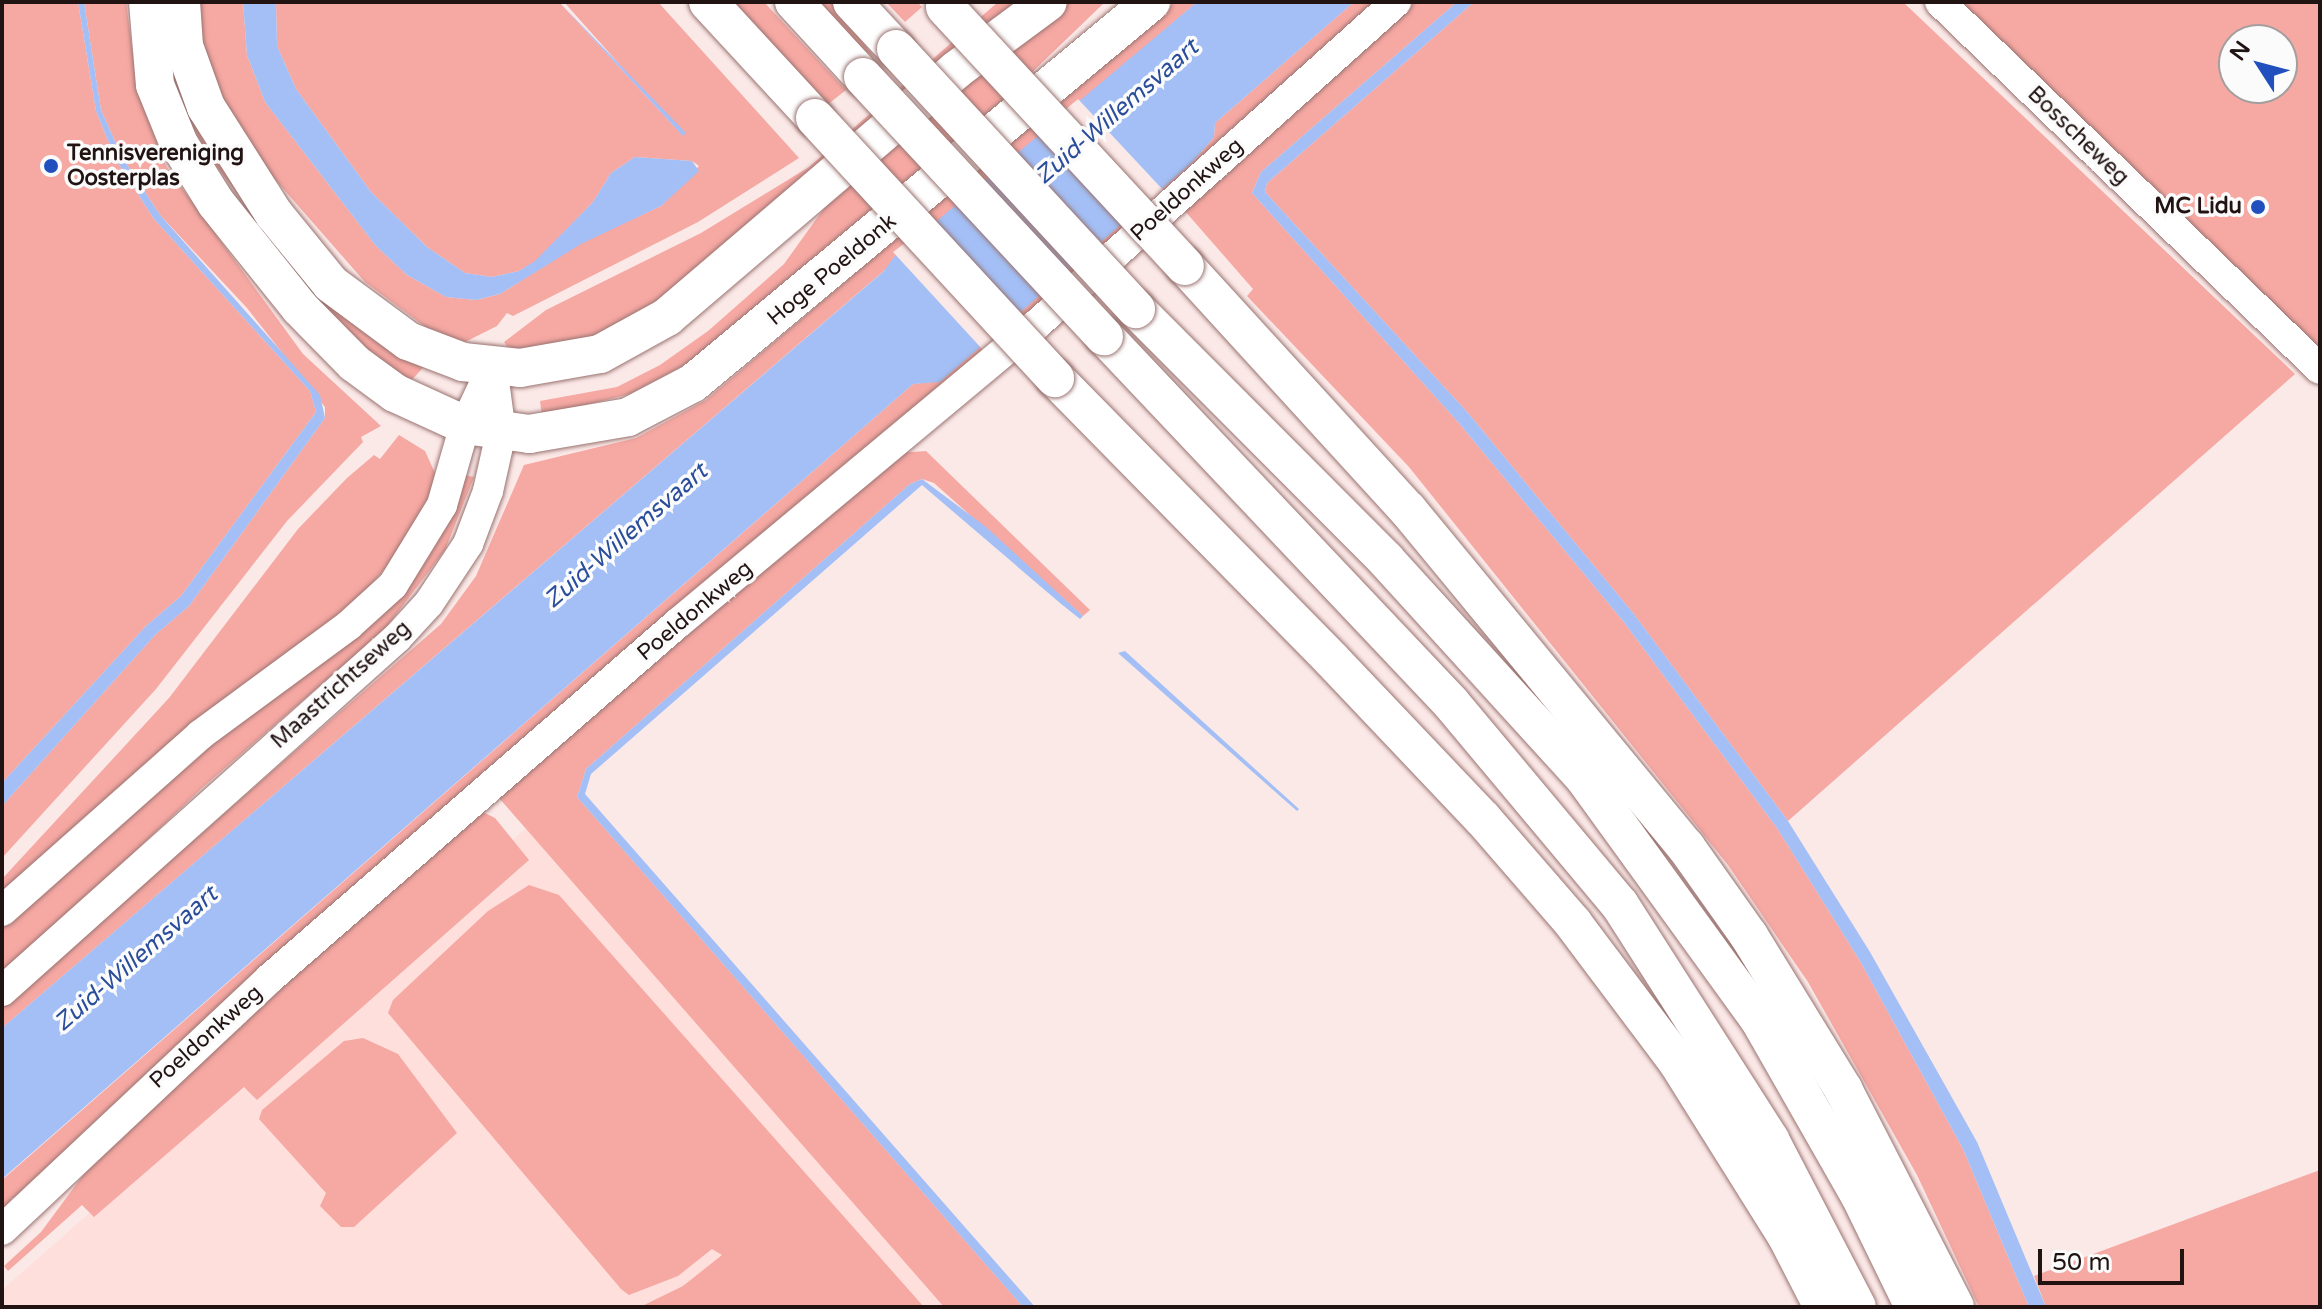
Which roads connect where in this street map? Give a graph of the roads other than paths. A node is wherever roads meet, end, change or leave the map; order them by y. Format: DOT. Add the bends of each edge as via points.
graph roads {
  1 [pos="148,2"];
  2 [pos="181,2"];
  3 [pos="794,2"];
  4 [pos="852,2"];
  5 [pos="1048,2"];
  6 [pos="1151,2"];
  7 [pos="1396,2"];
  8 [pos="1940,2"];
  9 [pos="708,3"];
  10 [pos="943,4"];
  11 [pos="492,366"];
  12 [pos="2320,369"];
  13 [pos="483,429"];
  14 [pos="2,911"];
  15 [pos="2,991"];
  16 [pos="2,1230"];
  17 [pos="1823,1307"];
  18 [pos="1857,1307"];
  19 [pos="1914,1307"];
  20 [pos="1955,1307"];
  1 -- 13 [label="highway" via="155,85 179,144 216,203 300,308 354,363 395,393"];
  2 -- 11 [label="highway" via="184,46 206,107 274,214 322,274 364,313 408,341 449,358"];
  3 -- 18 [label="highway, bridge" via="1451,703 1620,905 1770,1140"];
  4 -- 19 [label="highway, bridge" via="1136,309 1449,627 1612,813 1759,1019 1859,1194"];
  5 -- 11 [label="highway" via="956,70 654,326 621,345 575,361"];
  6 -- 13 [label="highway, Hoge Poeldonk" via="693,383 628,417 592,427"];
  7 -- 16 [label="street, Poeldonkweg" via="1036,325 678,623 269,979"];
  8 -- 12 [label="street, Bosscheweg"];
  9 -- 17 [label="highway, bridge" via="1055,378 1353,682 1573,923 1678,1063 1786,1235"];
  10 -- 20 [label="highway, bridge" via="1408,510 1686,847 1764,959 1843,1089"];
  11 -- 13 [label="street, Maastrichtseweg"];
  13 -- 14 [label="street, Maastrichtseweg" via="393,585 349,625 188,744"];
  13 -- 15 [label="street, Maastrichtseweg" via="486,499 468,544 413,621"];
}
